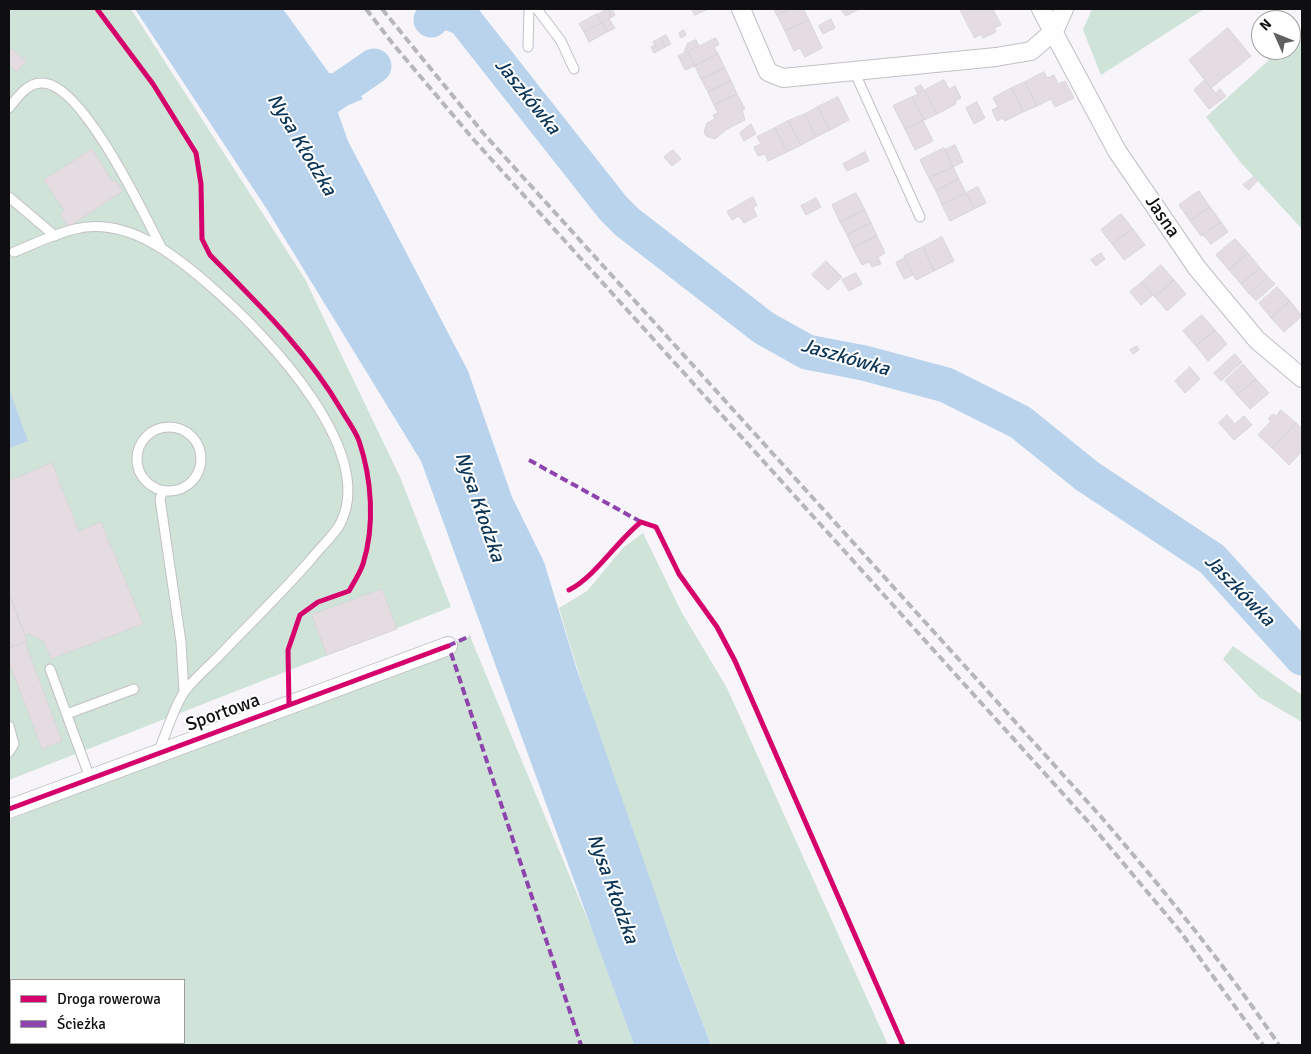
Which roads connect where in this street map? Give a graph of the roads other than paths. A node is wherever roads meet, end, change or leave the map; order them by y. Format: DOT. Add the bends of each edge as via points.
graph roads {
  1 [pos="529,9"];
  2 [pos="538,9"];
  3 [pos="741,9"];
  4 [pos="1041,9"];
  5 [pos="1064,9"];
  6 [pos="1054,32"];
  7 [pos="528,47"];
  8 [pos="574,69"];
  9 [pos="854,71"];
  10 [pos="9,108"];
  11 [pos="9,197"];
  12 [pos="920,217"];
  13 [pos="55,236"];
  14 [pos="163,250"];
  15 [pos="14,252"];
  16 [pos="1302,378"];
  17 [pos="163,490"];
  18 [pos="448,646"];
  19 [pos="50,669"];
  20 [pos="134,689"];
  21 [pos="184,692"];
  22 [pos="67,714"];
  23 [pos="9,726"];
  24 [pos="9,752"];
  25 [pos="158,753"];
  26 [pos="90,778"];
  27 [pos="9,809"];
  1 -- 7 [label="lane"];
  2 -- 8 [label="lane" via="561,41"];
  3 -- 9 [label="street" via="768,72 783,78"];
  4 -- 6 [label="street, Jasna"];
  5 -- 6 [label="street"];
  6 -- 9 [label="street" via="1030,51"];
  6 -- 16 [label="street, Jasna" via="1117,151 1197,268 1257,340"];
  9 -- 12 [label="lane"];
  10 -- 14 [label="lane" via="25,89 39,82 61,89 86,117 122,171"];
  11 -- 13 [label="lane"];
  13 -- 14 [label="lane" via="94,226 125,231"];
  13 -- 15 [label="lane"];
  14 -- 21 [label="lane" via="194,271 252,324 289,367 320,411 348,473 349,502 338,527 300,572"];
  17 -- 17 [label="lane" via="182,488 200,469 197,442 173,427 147,435 138,450 138,468 142,476 155,488"];
  17 -- 21 [label="lane" via="160,499 181,642"];
  18 -- 25 [label="street, Sportowa"];
  19 -- 22 [label="lane"];
  20 -- 22 [label="lane"];
  21 -- 25 [label="lane"];
  22 -- 26 [label="lane"];
  23 -- 24 [label="lane" via="14,744"];
  25 -- 26 [label="street, Sportowa"];
  26 -- 27 [label="street, Sportowa"];
}
